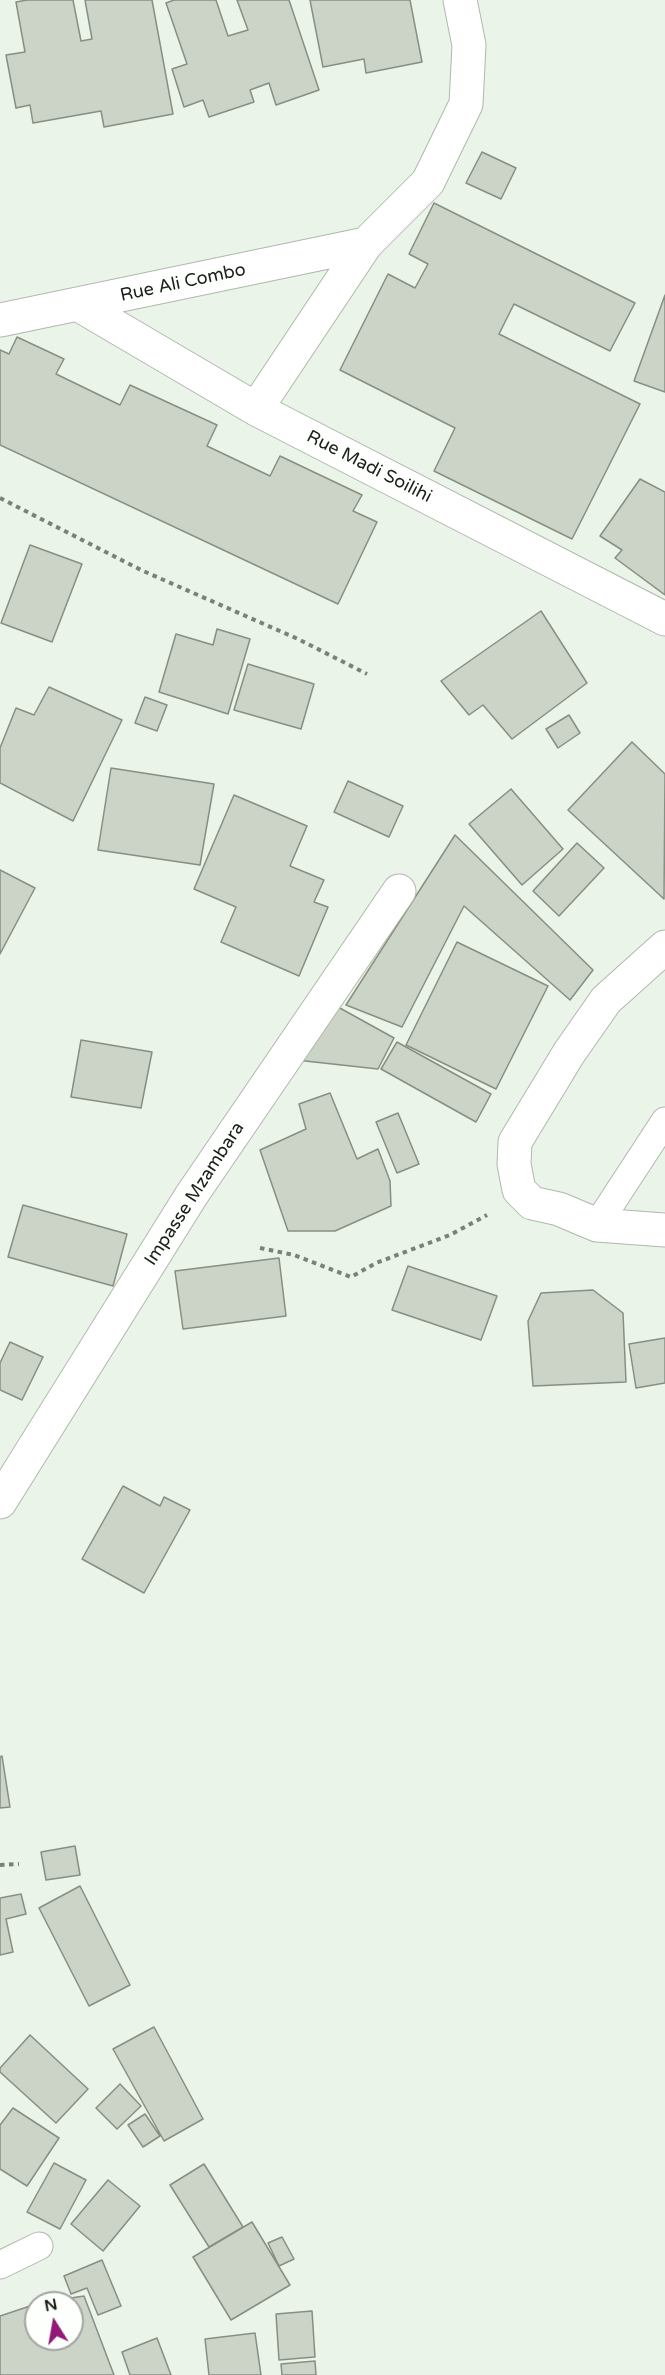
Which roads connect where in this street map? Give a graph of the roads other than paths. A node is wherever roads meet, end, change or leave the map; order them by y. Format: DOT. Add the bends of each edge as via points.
graph roads {
  1 [pos="460,0"];
  2 [pos="366,244"];
  3 [pos="79,305"];
  4 [pos="0,320"];
  5 [pos="256,409"];
  6 [pos="665,619"];
  7 [pos="399,891"];
  8 [pos="665,947"];
  9 [pos="665,1121"];
  10 [pos="597,1225"];
  11 [pos="665,1230"];
  12 [pos="0,1502"];
  13 [pos="39,2246"];
  14 [pos="0,2265"];
  1 -- 2 [label="street" via="469,45 466,105 428,182"];
  2 -- 3 [label="street, Rue Ali Combo"];
  2 -- 5 [label="street"];
  3 -- 4 [label="street, Rue Ali Combo"];
  3 -- 5 [label="street, Rue Madi Soilihi"];
  5 -- 6 [label="street, Rue Madi Soilihi"];
  7 -- 12 [label="street, Impasse Mzambara" via="191,1196"];
  8 -- 10 [label="street" via="606,1000 515,1142 519,1190 532,1203"];
  9 -- 10 [label="lane"];
  10 -- 11 [label="street"];
  13 -- 14 [label="lane"];
}
